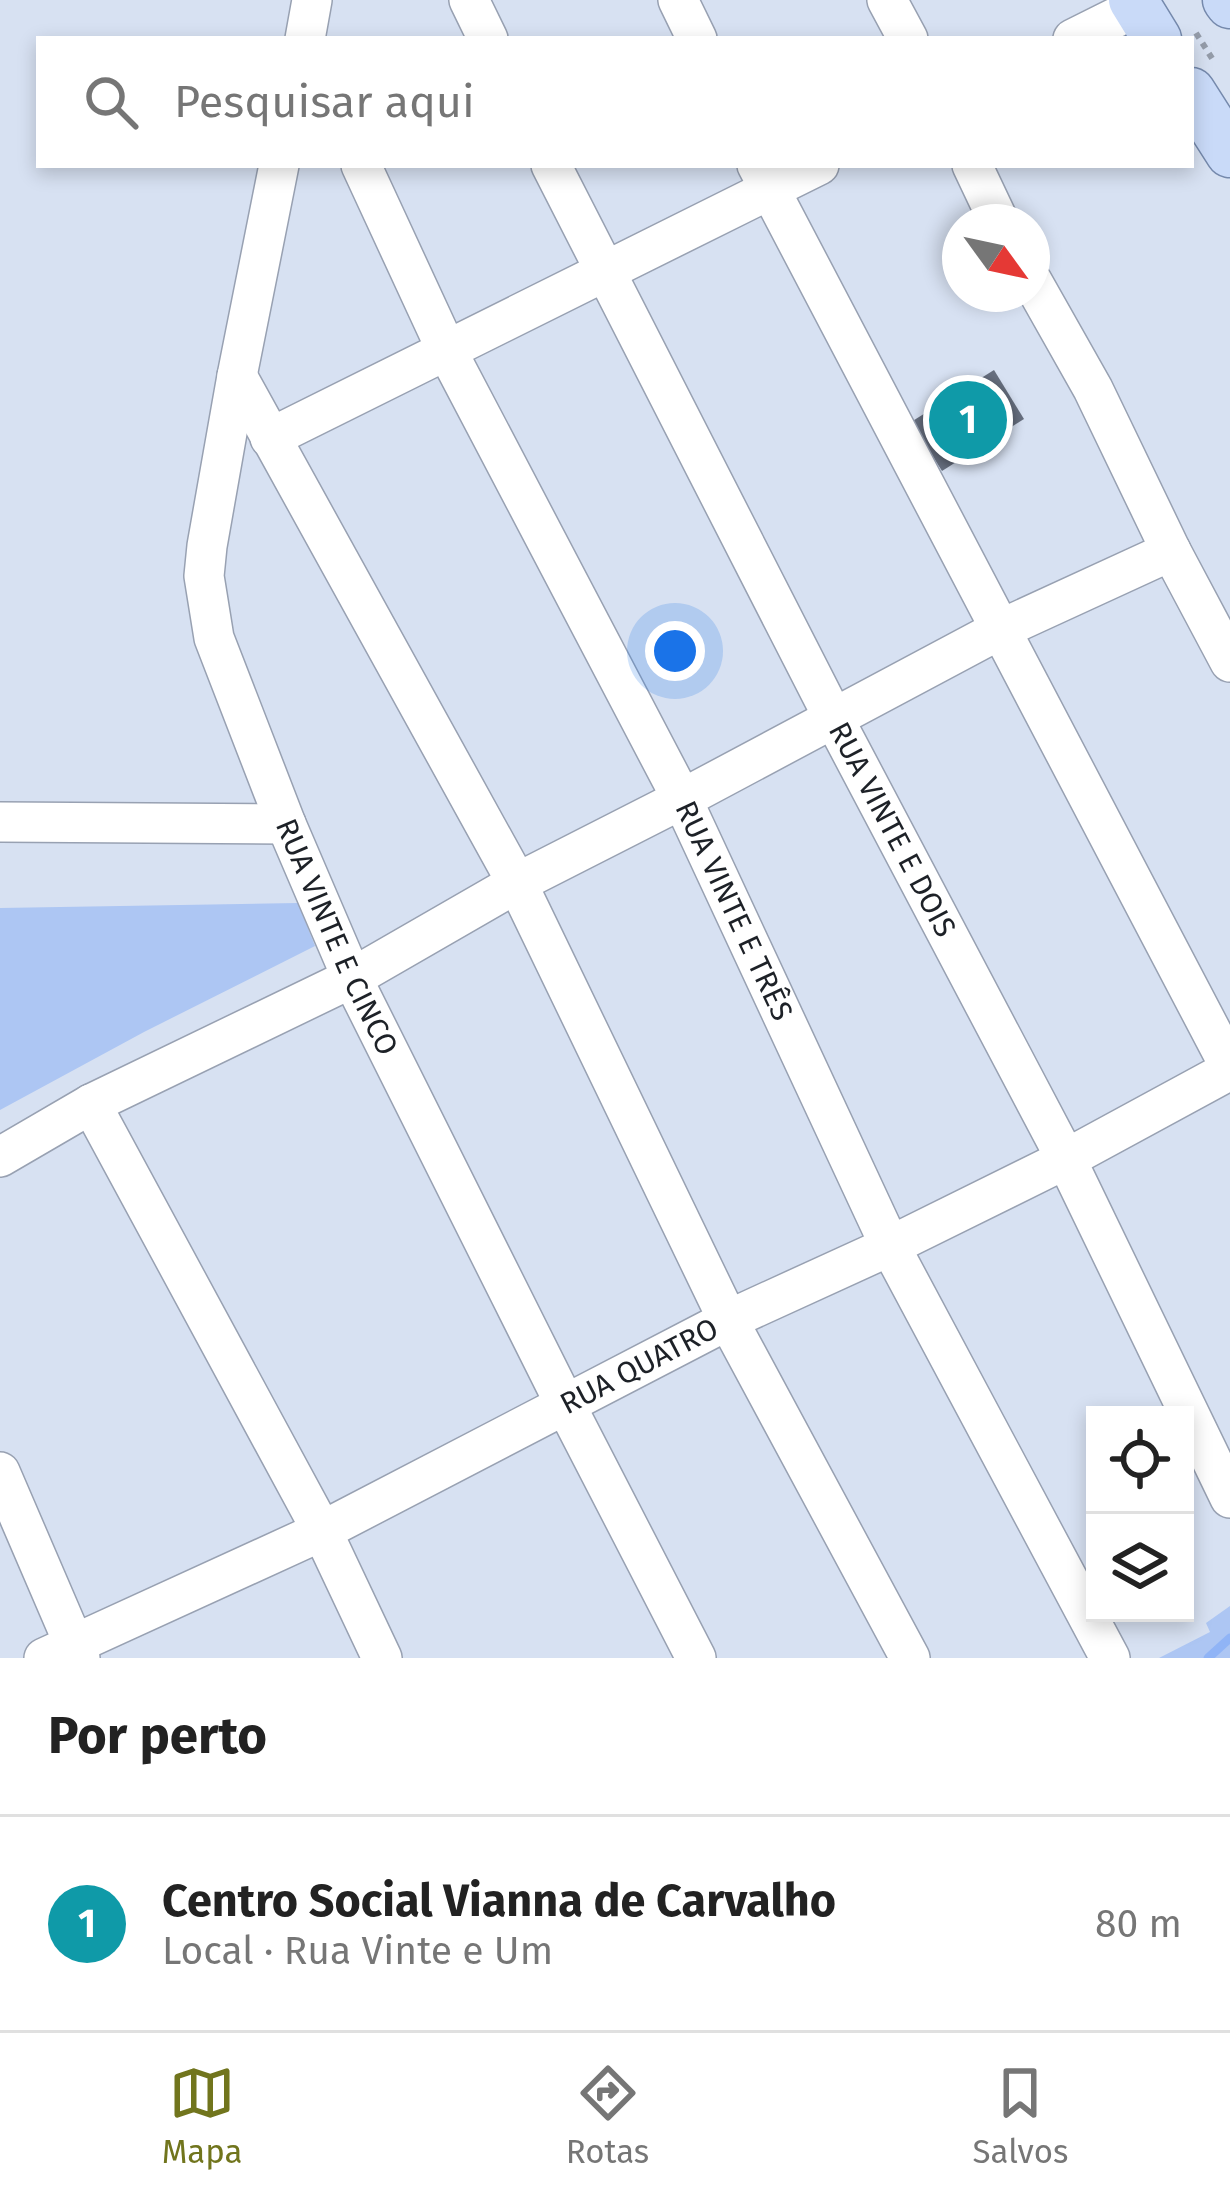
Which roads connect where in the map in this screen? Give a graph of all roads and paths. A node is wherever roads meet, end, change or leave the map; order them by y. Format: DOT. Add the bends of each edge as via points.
graph roads {
  1 [pos="312,0"];
  2 [pos="469,0"];
  3 [pos="679,0"];
  4 [pos="887,0"];
  5 [pos="1178,11"];
  6 [pos="306,36"];
  7 [pos="487,36"];
  8 [pos="696,36"];
  9 [pos="906,36"];
  10 [pos="1084,36"];
  11 [pos="1194,52"];
  12 [pos="1205,80"];
  13 [pos="1230,154"];
  14 [pos="279,168"];
  15 [pos="362,168"];
  16 [pos="552,168"];
  17 [pos="806,168"];
  18 [pos="973,168"];
  19 [pos="763,178"];
  20 [pos="990,204"];
  21 [pos="604,272"];
  22 [pos="1050,312"];
  23 [pos="446,351"];
  24 [pos="237,376"];
  25 [pos="270,438"];
  26 [pos="1171,551"];
  27 [pos="998,630"];
  28 [pos="1230,662"];
  29 [pos="834,719"];
  30 [pos="682,799"];
  31 [pos="0,822"];
  32 [pos="286,824"];
  33 [pos="517,883"];
  34 [pos="352,978"];
  35 [pos="1230,1069"];
  36 [pos="91,1104"];
  37 [pos="0,1157"];
  38 [pos="1066,1159"];
  39 [pos="890,1246"];
  40 [pos="728,1320"];
  41 [pos="565,1404"];
  42 [pos="0,1472"];
  43 [pos="1230,1498"];
  44 [pos="322,1532"];
  45 [pos="66,1653"];
  46 [pos="382,1658"];
  47 [pos="696,1658"];
  48 [pos="910,1658"];
  49 [pos="1110,1658"];
  1 -- 6 [label="street"];
  2 -- 7 [label="street"];
  3 -- 8 [label="street"];
  4 -- 9 [label="street"];
  5 -- 10 [label="street"];
  11 -- 12 [label="path"];
  12 -- 13 [label="main road"];
  14 -- 24 [label="street, RUA VINTE E CINCO"];
  15 -- 23 [label="street, RUA VINTE E TRÊS"];
  16 -- 21 [label="street, RUA VINTE E DOIS"];
  17 -- 19 [label="street"];
  18 -- 20 [label="street"];
  19 -- 21 [label="street"];
  19 -- 27 [label="street"];
  21 -- 23 [label="street"];
  21 -- 29 [label="street, RUA VINTE E DOIS"];
  22 -- 26 [label="street"];
  23 -- 25 [label="street"];
  23 -- 30 [label="street, RUA VINTE E TRÊS"];
  24 -- 25 [label="street"];
  24 -- 32 [label="street, RUA VINTE E CINCO" via="204,576 214,638"];
  25 -- 33 [label="street"];
  26 -- 27 [label="street"];
  26 -- 28 [label="street"];
  27 -- 29 [label="street"];
  27 -- 35 [label="street"];
  29 -- 30 [label="street"];
  29 -- 38 [label="street, RUA VINTE E DOIS"];
  30 -- 33 [label="street"];
  30 -- 39 [label="street, RUA VINTE E TRÊS"];
  31 -- 32 [label="street"];
  32 -- 34 [label="street, RUA VINTE E CINCO"];
  33 -- 34 [label="street"];
  33 -- 40 [label="street"];
  34 -- 36 [label="street"];
  34 -- 41 [label="street, RUA VINTE E CINCO"];
  35 -- 38 [label="street, RUA QUATRO"];
  36 -- 37 [label="street"];
  36 -- 44 [label="street"];
  38 -- 39 [label="street, RUA QUATRO"];
  38 -- 43 [label="street, RUA VINTE E DOIS"];
  39 -- 40 [label="street, RUA QUATRO"];
  39 -- 49 [label="street, RUA VINTE E TRÊS"];
  40 -- 41 [label="street, RUA QUATRO"];
  40 -- 48 [label="street"];
  41 -- 44 [label="street, RUA QUATRO"];
  41 -- 47 [label="street, RUA VINTE E CINCO"];
  42 -- 45 [label="street"];
  44 -- 45 [label="street, RUA QUATRO"];
  44 -- 46 [label="street"];
}
